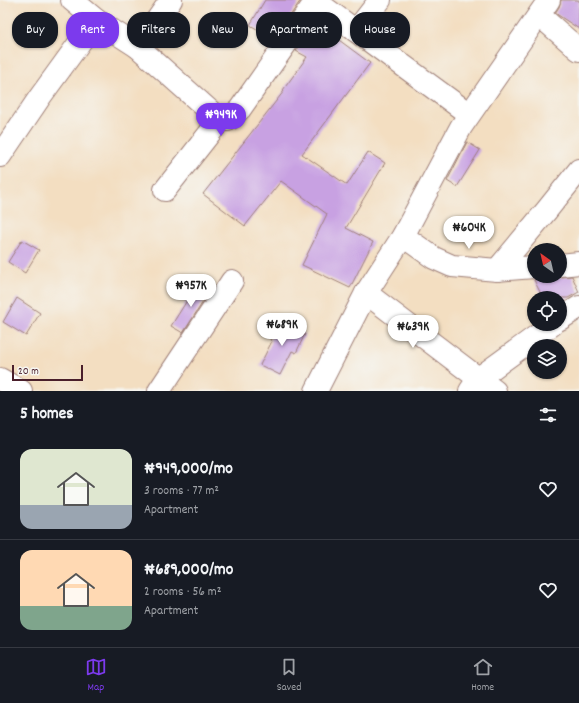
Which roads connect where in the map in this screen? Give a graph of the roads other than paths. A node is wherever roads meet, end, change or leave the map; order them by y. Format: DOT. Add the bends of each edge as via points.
graph roads {
  1 [pos="72,0"];
  2 [pos="171,0"];
  3 [pos="315,0"];
  4 [pos="380,0"];
  5 [pos="544,7"];
  6 [pos="86,12"];
  7 [pos="163,12"];
  8 [pos="371,12"];
  9 [pos="350,26"];
  10 [pos="76,48"];
  11 [pos="138,48"];
  12 [pos="379,48"];
  13 [pos="579,50"];
  14 [pos="469,114"];
  15 [pos="220,120"];
  16 [pos="0,156"];
  17 [pos="579,170"];
  18 [pos="165,190"];
  19 [pos="403,236"];
  20 [pos="579,263"];
  21 [pos="567,264"];
  22 [pos="527,268"];
  23 [pos="497,270"];
  24 [pos="232,280"];
  25 [pos="366,293"];
  26 [pos="579,307"];
  27 [pos="567,315"];
  28 [pos="545,331"];
  29 [pos="0,379"];
  30 [pos="481,387"];
  31 [pos="21,391"];
  32 [pos="159,391"];
  33 [pos="316,391"];
  1 -- 6 [label="street"];
  2 -- 7 [label="street"];
  3 -- 9 [label="street"];
  3 -- 15 [label="street" via="240,109 228,120"];
  4 -- 8 [label="street"];
  5 -- 13 [label="street"];
  5 -- 14 [label="street"];
  10 -- 16 [label="street"];
  11 -- 15 [label="street"];
  12 -- 14 [label="street"];
  14 -- 19 [label="street"];
  15 -- 18 [label="street"];
  17 -- 23 [label="street"];
  19 -- 23 [label="street" via="434,258 452,266"];
  19 -- 25 [label="street"];
  20 -- 21 [label="street"];
  22 -- 23 [label="street"];
  24 -- 32 [label="street"];
  25 -- 30 [label="street"];
  25 -- 33 [label="street"];
  26 -- 27 [label="street"];
  28 -- 30 [label="street"];
  29 -- 31 [label="street"];
}
